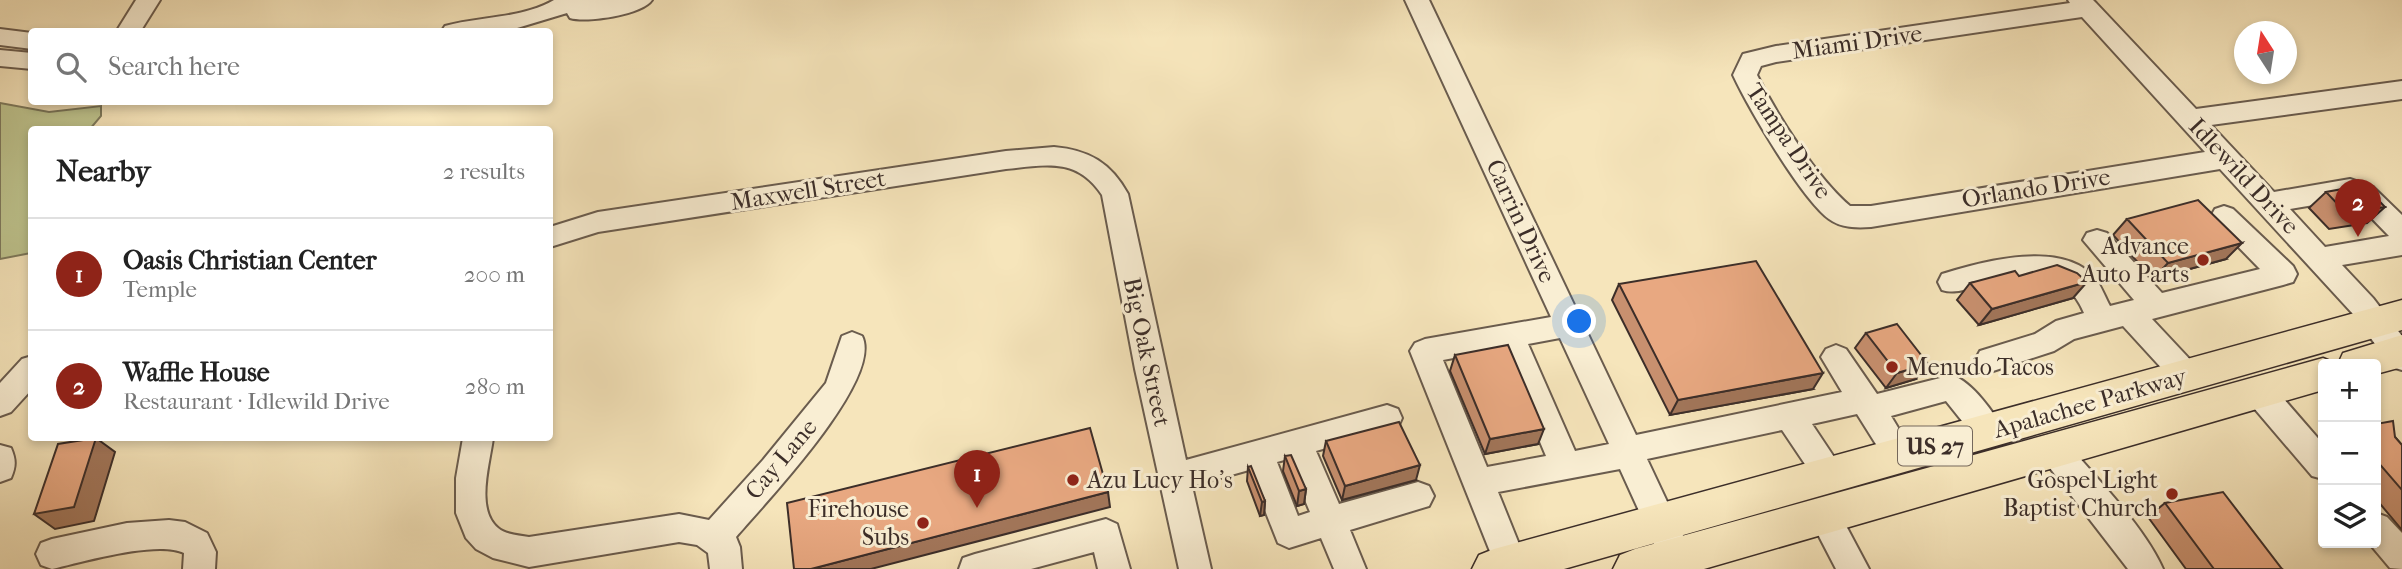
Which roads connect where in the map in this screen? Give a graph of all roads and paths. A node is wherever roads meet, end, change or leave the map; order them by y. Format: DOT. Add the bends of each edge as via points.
graph roads {
  1 [pos="148,0"];
  2 [pos="597,0"];
  3 [pos="640,0"];
  4 [pos="1417,0"];
  5 [pos="2084,4"];
  6 [pos="551,12"];
  7 [pos="130,28"];
  8 [pos="483,28"];
  9 [pos="0,37"];
  10 [pos="28,40"];
  11 [pos="0,58"];
  12 [pos="1752,60"];
  13 [pos="28,61"];
  14 [pos="2402,90"];
  15 [pos="2191,118"];
  16 [pos="1070,157"];
  17 [pos="2227,158"];
  18 [pos="2270,206"];
  19 [pos="1846,215"];
  20 [pos="2402,232"];
  21 [pos="553,236"];
  22 [pos="2097,240"];
  23 [pos="2402,244"];
  24 [pos="2320,258"];
  25 [pos="1952,282"];
  26 [pos="2142,310"];
  27 [pos="2101,320"];
  28 [pos="1570,325"];
  29 [pos="1510,336"];
  30 [pos="2396,340"];
  31 [pos="852,344"];
  32 [pos="1836,357"];
  33 [pos="2365,359"];
  34 [pos="1990,360"];
  35 [pos="28,372"];
  36 [pos="2187,376"];
  37 [pos="2318,378"];
  38 [pos="2259,392"];
  39 [pos="0,403"];
  40 [pos="1867,404"];
  41 [pos="1789,416"];
  42 [pos="1387,418"];
  43 [pos="1989,432"];
  44 [pos="478,441"];
  45 [pos="1297,443"];
  46 [pos="2064,447"];
  47 [pos="1629,452"];
  48 [pos="1258,454"];
  49 [pos="1900,456"];
  50 [pos="0,458"];
  51 [pos="2318,460"];
  52 [pos="1566,466"];
  53 [pos="0,468"];
  54 [pos="1830,475"];
  55 [pos="1174,477"];
  56 [pos="1478,482"];
  57 [pos="1418,496"];
  58 [pos="1824,515"];
  59 [pos="1330,522"];
  60 [pos="2381,533"];
  61 [pos="715,537"];
  62 [pos="1669,539"];
  63 [pos="52,554"];
  64 [pos="2402,557"];
  65 [pos="1503,567"];
  66 [pos="199,569"];
  67 [pos="726,569"];
  68 [pos="975,569"];
  69 [pos="1114,569"];
  70 [pos="1195,569"];
  71 [pos="1350,569"];
  72 [pos="1635,569"];
  73 [pos="1853,569"];
  74 [pos="2147,569"];
  1 -- 7 [label="street"];
  2 -- 6 [label="street" via="567,4"];
  3 -- 6 [label="street" via="565,15"];
  4 -- 28 [label="street, Carrin Drive"];
  5 -- 12 [label="street, Miami Drive"];
  5 -- 15 [label="street, Idlewild Drive"];
  6 -- 8 [label="street"];
  9 -- 10 [label="street"];
  11 -- 13 [label="street"];
  12 -- 19 [label="street, Tampa Drive" via="1745,75 1760,104 1831,205"];
  14 -- 15 [label="street"];
  15 -- 17 [label="street, Idlewild Drive"];
  16 -- 21 [label="street, Maxwell Street" via="1006,160 598,222"];
  16 -- 55 [label="street, Big Oak Street" via="1102,174 1115,194"];
  17 -- 18 [label="street, Idlewild Drive"];
  17 -- 19 [label="street, Orlando Drive" via="1901,211"];
  18 -- 20 [label="street" via="2350,189 2364,194"];
  18 -- 24 [label="street, Idlewild Drive"];
  18 -- 26 [label="street" via="2224,216 2283,274"];
  22 -- 26 [label="street"];
  23 -- 24 [label="street"];
  24 -- 30 [label="street, Idlewild Drive"];
  25 -- 27 [label="street" via="2011,269 2059,270 2084,286"];
  26 -- 27 [label="street"];
  26 -- 36 [label="street"];
  27 -- 34 [label="street"];
  28 -- 29 [label="street"];
  28 -- 47 [label="street, Carrin Drive"];
  29 -- 52 [label="street"];
  29 -- 56 [label="street" via="1425,351"];
  30 -- 33 [label="main road"];
  30 -- 36 [label="main road, Apalachee Parkway / US 27"];
  31 -- 61 [label="street, Cay Lane" via="838,390"];
  32 -- 40 [label="street"];
  35 -- 39 [label="street"];
  36 -- 43 [label="main road, Apalachee Parkway / US 27"];
  37 -- 38 [label="main road, Apalachee Parkway / US 27"];
  38 -- 46 [label="main road, Apalachee Parkway / US 27"];
  38 -- 51 [label="street"];
  40 -- 41 [label="street"];
  40 -- 43 [label="street" via="1952,387"];
  40 -- 49 [label="street"];
  41 -- 47 [label="street"];
  41 -- 54 [label="street"];
  42 -- 45 [label="street"];
  43 -- 49 [label="main road, Apalachee Parkway / US 27"];
  44 -- 61 [label="street" via="469,502 478,532 490,543 529,551 679,528"];
  45 -- 48 [label="street"];
  45 -- 59 [label="street"];
  46 -- 58 [label="main road, Apalachee Parkway / US 27"];
  46 -- 74 [label="street"];
  47 -- 52 [label="street"];
  47 -- 62 [label="street, Carrin Drive"];
  48 -- 55 [label="street"];
  48 -- 59 [label="street" via="1289,533"];
  49 -- 54 [label="main road, Apalachee Parkway / US 27"];
  50 -- 53 [label="street"];
  52 -- 56 [label="street"];
  54 -- 62 [label="main road, Apalachee Parkway / US 27"];
  55 -- 70 [label="street, Big Oak Street"];
  56 -- 65 [label="street"];
  57 -- 59 [label="street"];
  58 -- 62 [label="main road, Apalachee Parkway / US 27"];
  58 -- 73 [label="street"];
  59 -- 71 [label="street"];
  60 -- 64 [label="street"];
  61 -- 67 [label="street" via="724,547"];
  62 -- 65 [label="main road, Apalachee Parkway / US 27"];
  62 -- 72 [label="main road, Apalachee Parkway / US 27"];
  63 -- 66 [label="street" via="147,536 183,536 196,543 202,557"];
  68 -- 69 [label="street" via="1105,534"];
}
